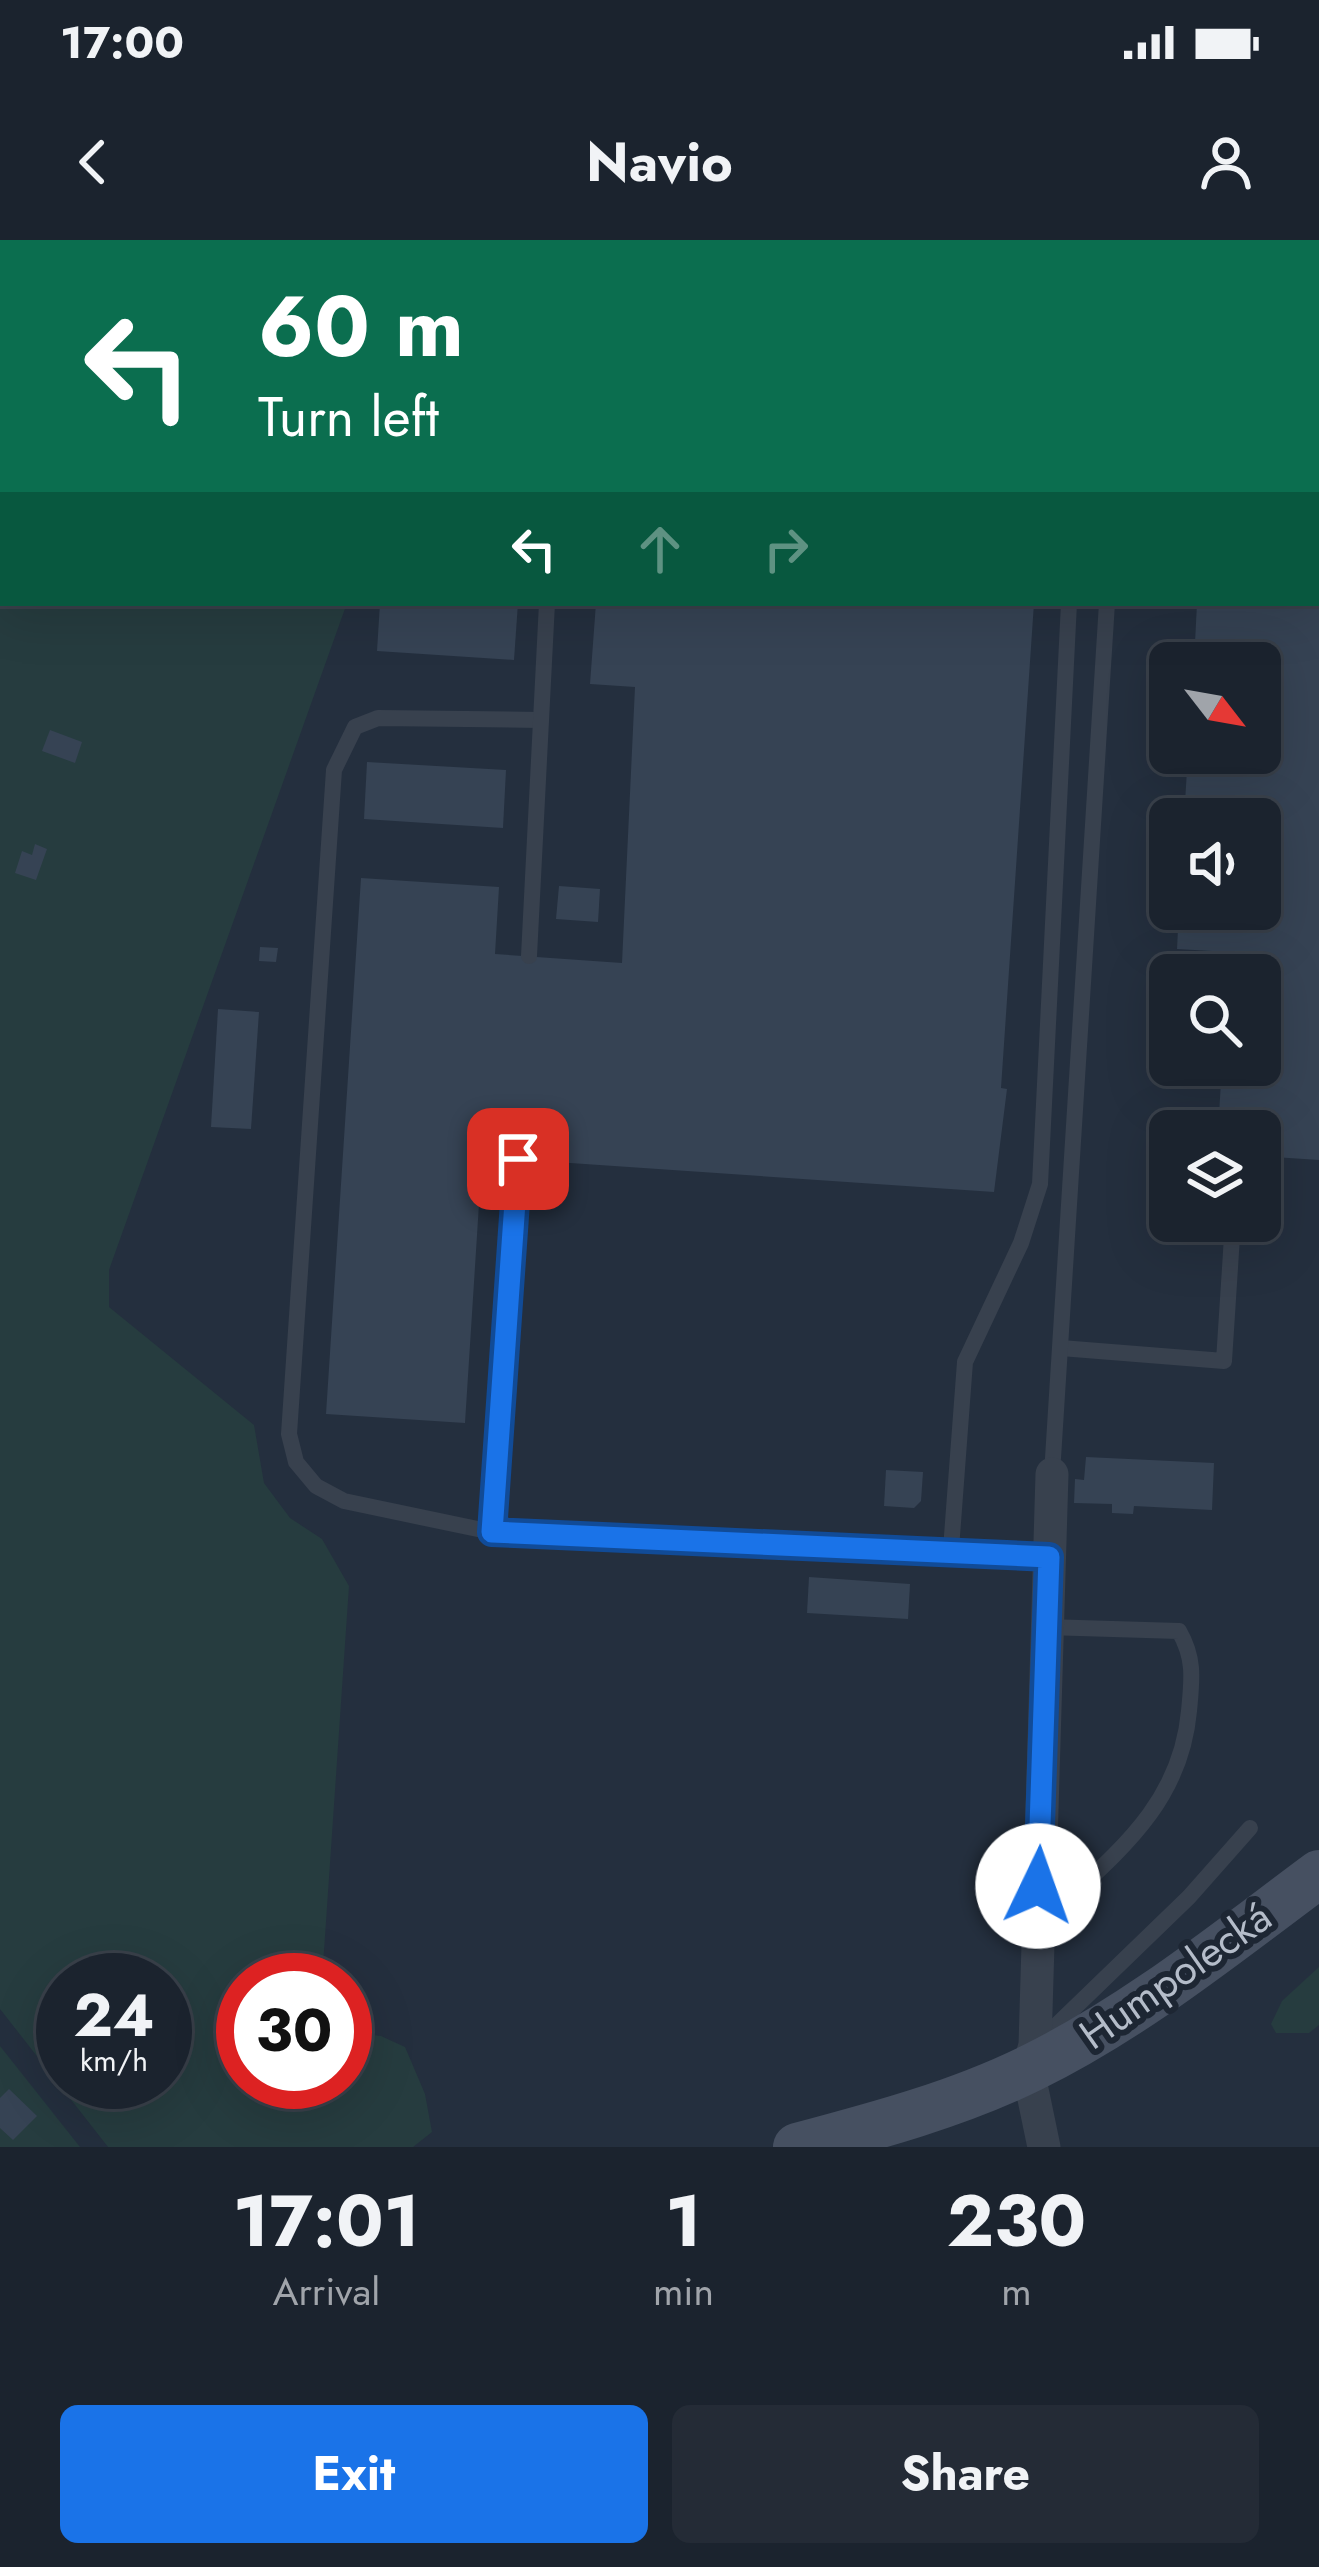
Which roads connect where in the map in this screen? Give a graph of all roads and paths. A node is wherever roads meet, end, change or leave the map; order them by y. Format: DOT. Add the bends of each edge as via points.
graph roads {
  1 [pos="547,606"];
  2 [pos="1069,606"];
  3 [pos="1107,606"];
  4 [pos="541,720"];
  5 [pos="529,956"];
  6 [pos="518,1159"];
  7 [pos="1232,1242"];
  8 [pos="1061,1348"];
  9 [pos="1052,1474"];
  10 [pos="492,1532"];
  11 [pos="951,1549"];
  12 [pos="1049,1557"];
  13 [pos="1046,1628"];
  14 [pos="1250,1828"];
  15 [pos="1319,1874"];
  16 [pos="1035,1930"];
  17 [pos="1032,2058"];
  18 [pos="797,2147"];
  19 [pos="1044,2147"];
  1 -- 4 [label="lane"];
  2 -- 11 [label="lane" via="1040,1184 965,1362"];
  3 -- 8 [label="lane"];
  4 -- 5 [label="lane"];
  4 -- 10 [label="lane" via="378,718 355,727 334,770 290,1434 296,1462 344,1502"];
  6 -- 10 [label="lane"];
  7 -- 8 [label="lane" via="1225,1361"];
  8 -- 9 [label="lane"];
  9 -- 12 [label="street, Humpolecká"];
  10 -- 11 [label="lane"];
  11 -- 12 [label="lane"];
  12 -- 13 [label="street, Humpolecká"];
  13 -- 16 [label="street, Humpolecká"];
  13 -- 16 [label="lane" via="1179,1631 1193,1657 1175,1779 1132,1836"];
  14 -- 17 [label="lane"];
  15 -- 17 [label="main road, Humpolecká" via="1114,2022"];
  16 -- 17 [label="street, Humpolecká"];
  17 -- 18 [label="main road, Humpolecká" via="948,2102"];
  17 -- 19 [label="street"];
}
